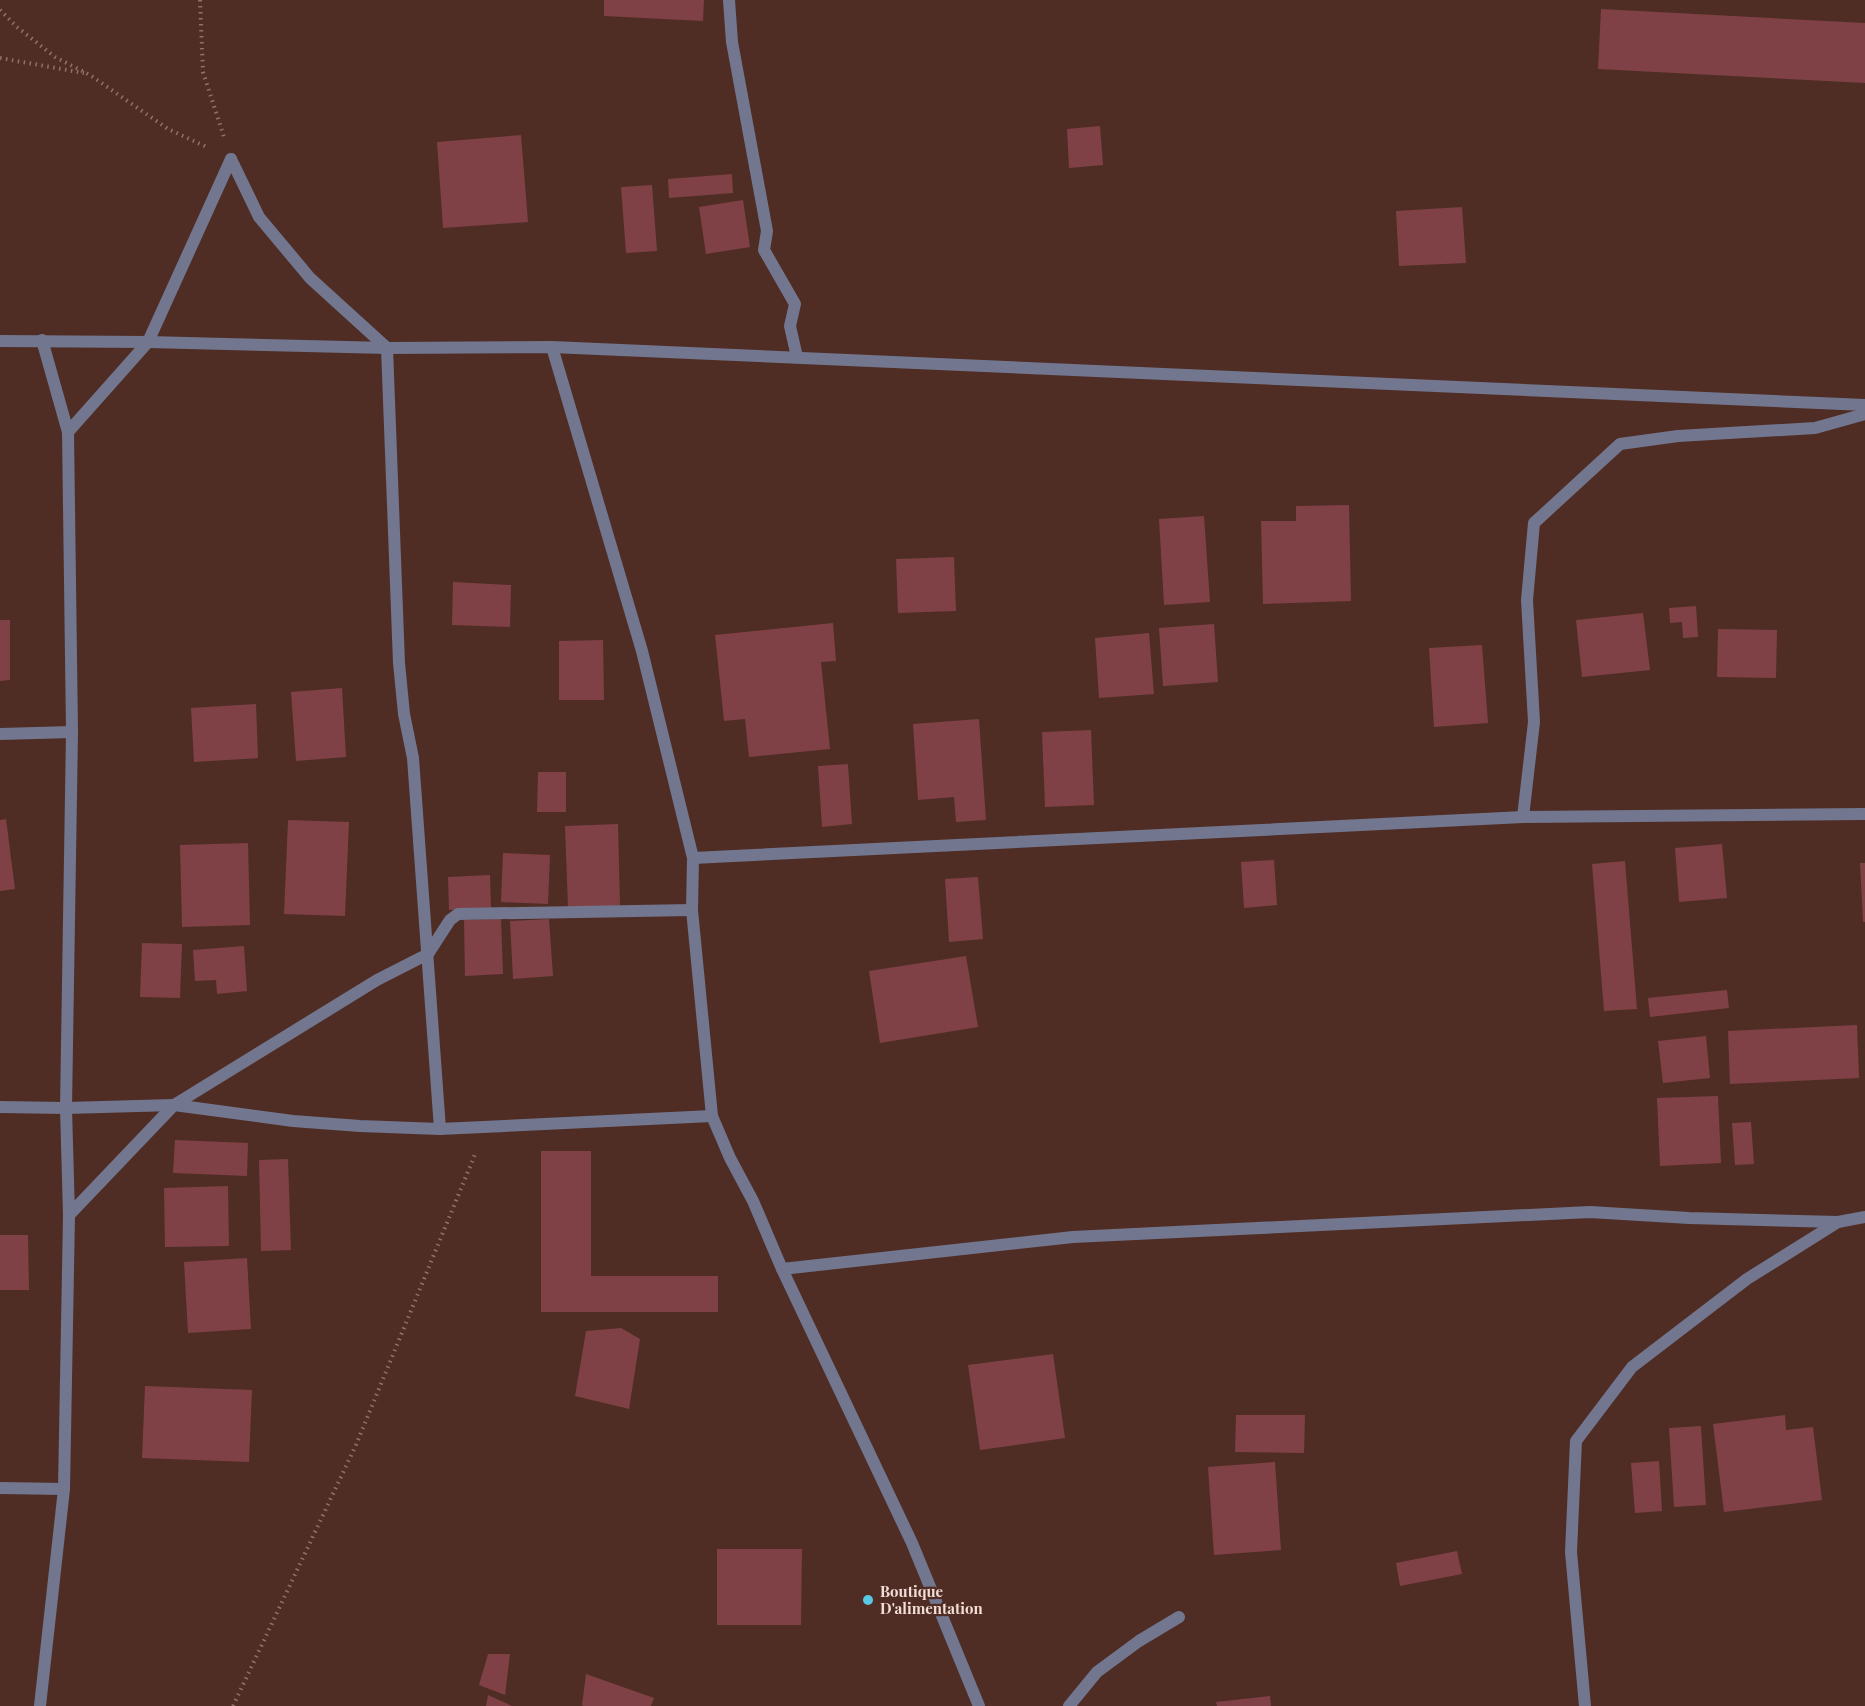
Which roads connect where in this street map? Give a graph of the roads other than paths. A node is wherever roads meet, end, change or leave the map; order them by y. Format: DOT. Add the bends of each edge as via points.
graph roads {
  1 [pos="729,0"];
  2 [pos="42,340"];
  3 [pos="0,341"];
  4 [pos="148,342"];
  5 [pos="552,347"];
  6 [pos="387,348"];
  7 [pos="796,357"];
  8 [pos="1865,405"];
  9 [pos="1865,414"];
  10 [pos="68,432"];
  11 [pos="72,732"];
  12 [pos="0,734"];
  13 [pos="1865,814"];
  14 [pos="1523,817"];
  15 [pos="693,858"];
  16 [pos="692,910"];
  17 [pos="428,954"];
  18 [pos="174,1105"];
  19 [pos="0,1107"];
  20 [pos="66,1108"];
  21 [pos="712,1116"];
  22 [pos="440,1129"];
  23 [pos="69,1215"];
  24 [pos="1865,1216"];
  25 [pos="1838,1222"];
  26 [pos="782,1269"];
  27 [pos="0,1488"];
  28 [pos="64,1489"];
  29 [pos="1179,1617"];
  30 [pos="40,1706"];
  31 [pos="980,1706"];
  32 [pos="1069,1706"];
  33 [pos="1585,1706"];
  1 -- 7 [label="street" via="732,42 767,231 764,250 795,304 790,326"];
  2 -- 3 [label="street"];
  2 -- 4 [label="street"];
  2 -- 10 [label="street"];
  4 -- 6 [label="street"];
  4 -- 6 [label="street" via="231,159 259,217 310,278"];
  4 -- 10 [label="street"];
  5 -- 6 [label="street"];
  5 -- 7 [label="street"];
  5 -- 15 [label="street" via="642,651"];
  6 -- 17 [label="street" via="399,663 413,758"];
  7 -- 8 [label="street"];
  9 -- 14 [label="street" via="1815,428 1678,436 1620,444 1534,523 1527,600 1534,722"];
  10 -- 11 [label="street"];
  11 -- 12 [label="street"];
  11 -- 20 [label="street"];
  13 -- 14 [label="street"];
  14 -- 15 [label="street"];
  15 -- 16 [label="street"];
  16 -- 17 [label="street" via="458,914"];
  16 -- 21 [label="street"];
  17 -- 18 [label="street" via="377,980"];
  17 -- 22 [label="street"];
  18 -- 20 [label="street"];
  18 -- 22 [label="street" via="293,1121"];
  18 -- 23 [label="street"];
  19 -- 20 [label="street"];
  20 -- 23 [label="street"];
  21 -- 22 [label="street"];
  21 -- 26 [label="street"];
  23 -- 28 [label="street"];
  24 -- 25 [label="street"];
  25 -- 26 [label="street" via="1579,1212 1073,1237"];
  25 -- 33 [label="street" via="1747,1279 1632,1367 1576,1441 1571,1552"];
  26 -- 31 [label="street" via="912,1543"];
  27 -- 28 [label="street"];
  28 -- 30 [label="street"];
  29 -- 32 [label="street" via="1097,1672"];
}
